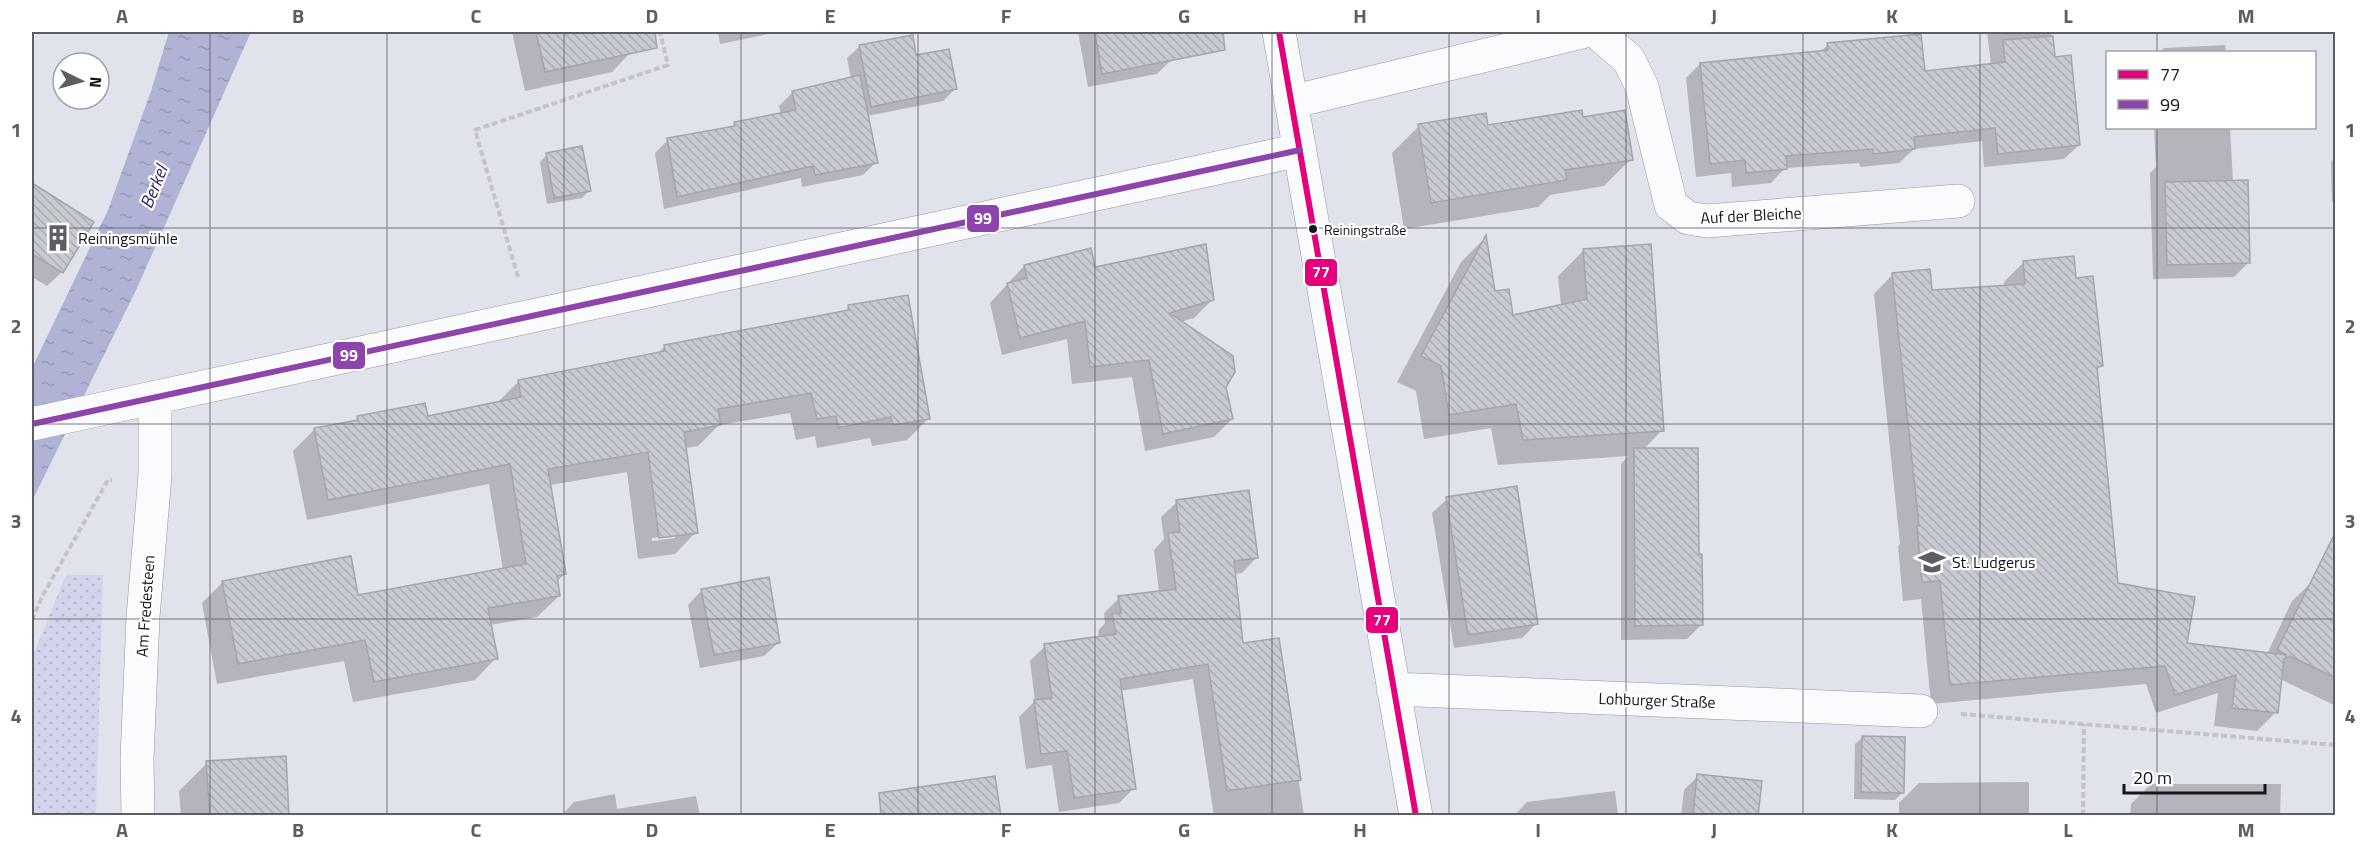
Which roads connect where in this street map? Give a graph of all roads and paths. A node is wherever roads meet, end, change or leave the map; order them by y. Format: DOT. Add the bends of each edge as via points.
graph roads {
  1 [pos="660,32"];
  2 [pos="1279,32"];
  3 [pos="1582,32"];
  4 [pos="1597,32"];
  5 [pos="1291,102"];
  6 [pos="1300,150"];
  7 [pos="1958,201"];
  8 [pos="530,315"];
  9 [pos="154,396"];
  10 [pos="32,424"];
  11 [pos="155,475"];
  12 [pos="32,620"];
  13 [pos="1393,689"];
  14 [pos="1921,711"];
  15 [pos="2084,724"];
  16 [pos="2336,745"];
  17 [pos="138,816"];
  18 [pos="1416,816"];
  19 [pos="2083,816"];
  1 -- 8 [label="path" via="668,65 475,130"];
  2 -- 5 [label="street"];
  3 -- 5 [label="street"];
  4 -- 7 [label="street, Auf der Bleiche" via="1629,60 1638,78 1671,205 1688,218 1707,220"];
  5 -- 6 [label="street"];
  6 -- 8 [label="street"];
  6 -- 13 [label="street"];
  8 -- 9 [label="street"];
  9 -- 10 [label="street"];
  9 -- 11 [label="street, Am Fredesteen"];
  11 -- 12 [label="path" via="108,480"];
  11 -- 17 [label="street, Am Fredesteen" via="143,617"];
  13 -- 14 [label="street, Lohburger Straße"];
  13 -- 18 [label="street"];
  14 -- 15 [label="path"];
  15 -- 16 [label="path"];
  15 -- 19 [label="path"];
}
